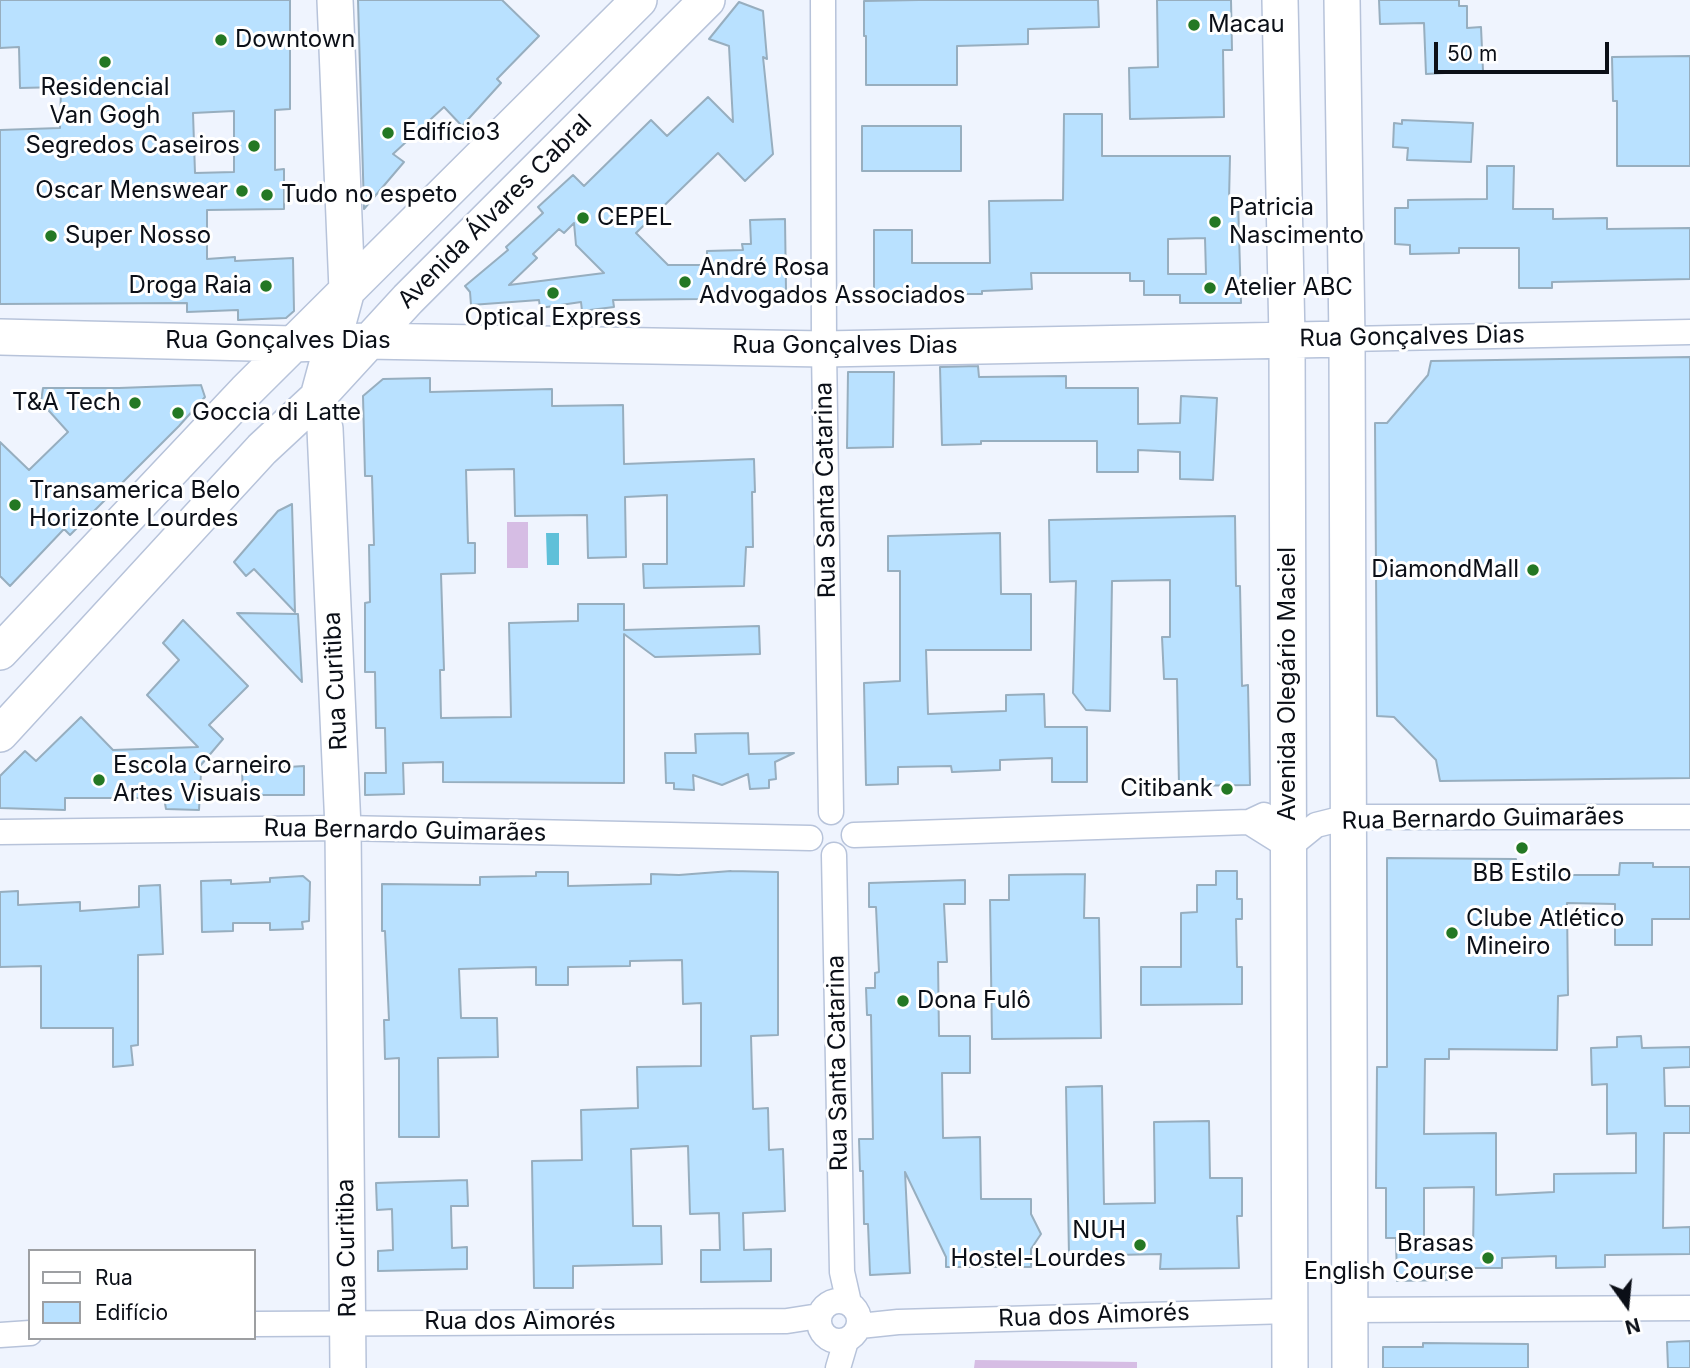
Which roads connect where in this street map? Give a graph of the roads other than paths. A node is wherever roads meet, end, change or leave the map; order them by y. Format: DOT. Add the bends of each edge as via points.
graph roads {
  1 [pos="335,0"];
  2 [pos="639,0"];
  3 [pos="707,0"];
  4 [pos="822,0"];
  5 [pos="1280,0"];
  6 [pos="1342,0"];
  7 [pos="347,290"];
  8 [pos="1690,332"];
  9 [pos="0,337"];
  10 [pos="1287,339"];
  11 [pos="1348,339"];
  12 [pos="350,341"];
  13 [pos="295,344"];
  14 [pos="824,349"];
  15 [pos="250,387"];
  16 [pos="318,397"];
  17 [pos="0,652"];
  18 [pos="0,734"];
  19 [pos="1288,794"];
  20 [pos="831,812"];
  21 [pos="1348,817"];
  22 [pos="1690,817"];
  23 [pos="1249,822"];
  24 [pos="343,828"];
  25 [pos="0,832"];
  26 [pos="854,835"];
  27 [pos="810,838"];
  28 [pos="1289,847"];
  29 [pos="834,855"];
  30 [pos="1690,1308"];
  31 [pos="1350,1310"];
  32 [pos="1290,1311"];
  33 [pos="840,1321"];
  34 [pos="348,1322"];
  35 [pos="256,1324"];
  36 [pos="28,1333"];
  37 [pos="0,1335"];
  38 [pos="348,1368"];
  39 [pos="837,1368"];
  40 [pos="1290,1368"];
  41 [pos="1350,1368"];
  1 -- 7 [label="street"];
  2 -- 7 [label="street, Avenida Álvares Cabral"];
  3 -- 12 [label="street, Avenida Álvares Cabral"];
  4 -- 14 [label="street, Rua Santa Catarina"];
  5 -- 10 [label="street, Avenida Olegário Maciel"];
  6 -- 11 [label="street"];
  7 -- 12 [label="street"];
  7 -- 13 [label="street, Avenida Álvares Cabral"];
  8 -- 11 [label="street, Rua Gonçalves Dias"];
  9 -- 13 [label="street, Rua Gonçalves Dias"];
  10 -- 11 [label="street, Rua Gonçalves Dias"];
  10 -- 14 [label="street, Rua Gonçalves Dias"];
  10 -- 19 [label="street, Avenida Olegário Maciel"];
  11 -- 21 [label="street"];
  12 -- 13 [label="street, Rua Gonçalves Dias"];
  12 -- 14 [label="street, Rua Gonçalves Dias"];
  12 -- 16 [label="street, Avenida Álvares Cabral"];
  13 -- 15 [label="street, Avenida Álvares Cabral"];
  14 -- 20 [label="street, Rua Santa Catarina"];
  15 -- 16 [label="street"];
  15 -- 17 [label="street, Avenida Álvares Cabral"];
  16 -- 18 [label="street, Avenida Álvares Cabral" via="262,449"];
  16 -- 24 [label="street, Rua Curitiba" via="325,429"];
  19 -- 23 [label="street" via="1269,814"];
  19 -- 28 [label="street, Avenida Olegário Maciel"];
  20 -- 26 [label="street" via="851,823"];
  20 -- 27 [label="street" via="819,816"];
  21 -- 22 [label="street, Rua Bernardo Guimarães"];
  21 -- 28 [label="street, Rua Bernardo Guimarães" via="1316,825"];
  21 -- 31 [label="street"];
  23 -- 26 [label="street"];
  23 -- 28 [label="street"];
  24 -- 25 [label="street, Rua Bernardo Guimarães"];
  24 -- 27 [label="street, Rua Bernardo Guimarães"];
  24 -- 34 [label="street, Rua Curitiba"];
  26 -- 29 [label="street" via="850,846"];
  27 -- 29 [label="street" via="817,849"];
  28 -- 32 [label="street, Avenida Olegário Maciel"];
  29 -- 33 [label="street, Rua Santa Catarina"];
  30 -- 31 [label="street"];
  31 -- 41 [label="street"];
  32 -- 33 [label="street, Rua dos Aimorés"];
  32 -- 40 [label="street, Avenida Olegário Maciel"];
  33 -- 34 [label="street, Rua dos Aimorés"];
  33 -- 39 [label="street, Rua Santa Catarina"];
  34 -- 35 [label="street, Rua dos Aimorés"];
  34 -- 38 [label="street, Rua Curitiba"];
  36 -- 37 [label="street"];
}
